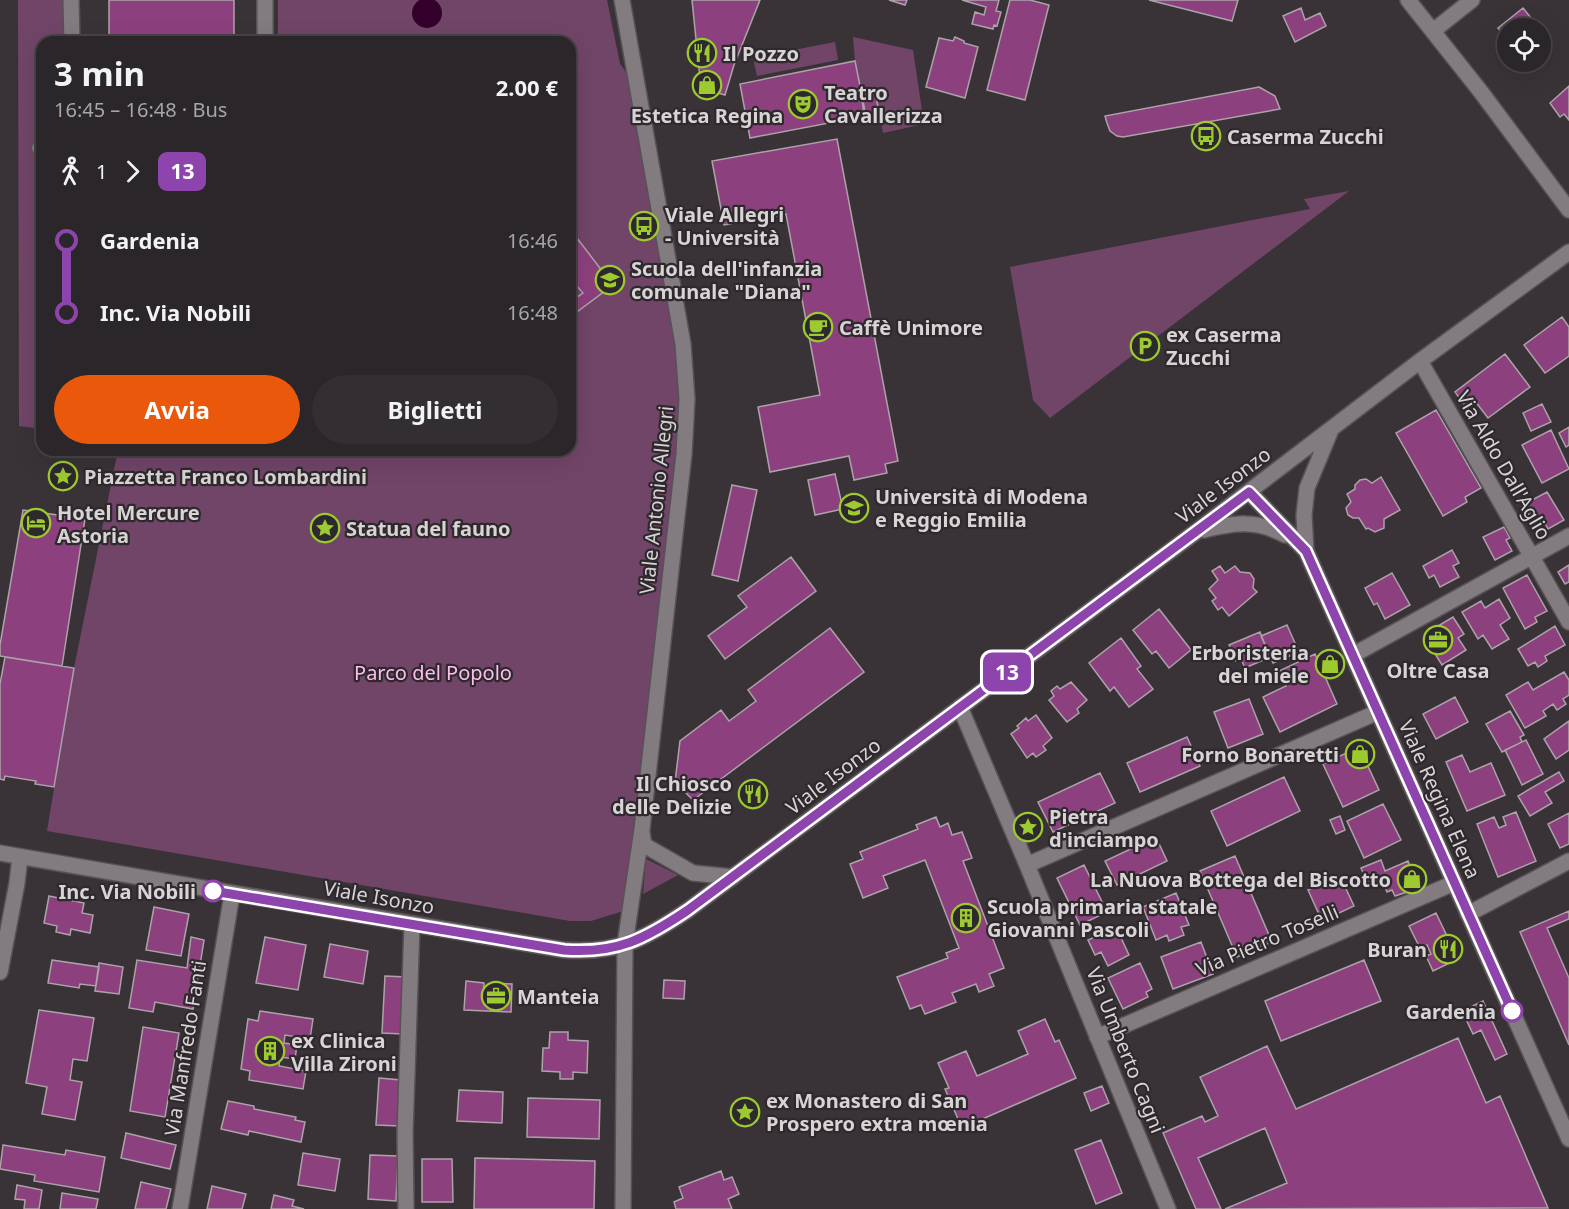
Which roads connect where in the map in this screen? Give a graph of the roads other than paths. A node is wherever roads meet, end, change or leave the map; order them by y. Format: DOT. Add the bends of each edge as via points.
graph roads {
  1 [pos="71,0"];
  2 [pos="265,0"];
  3 [pos="622,0"];
  4 [pos="1408,0"];
  5 [pos="1472,0"];
  6 [pos="1433,31"];
  7 [pos="72,36"];
  8 [pos="265,36"];
  9 [pos="1569,193"];
  10 [pos="1569,210"];
  11 [pos="1569,252"];
  12 [pos="1420,361"];
  13 [pos="1331,430"];
  14 [pos="1249,492"];
  15 [pos="1197,531"];
  16 [pos="1569,536"];
  17 [pos="1306,551"];
  18 [pos="1532,556"];
  19 [pos="1569,622"];
  20 [pos="1353,655"];
  21 [pos="960,707"];
  22 [pos="1378,712"];
  23 [pos="642,828"];
  24 [pos="0,853"];
  25 [pos="20,857"];
  26 [pos="1569,861"];
  27 [pos="1027,865"];
  28 [pos="733,877"];
  29 [pos="1454,883"];
  30 [pos="232,894"];
  31 [pos="1468,914"];
  32 [pos="412,924"];
  33 [pos="625,944"];
  34 [pos="0,972"];
  35 [pos="1097,1037"];
  36 [pos="1569,1139"];
  37 [pos="180,1209"];
  38 [pos="406,1209"];
  39 [pos="623,1209"];
  40 [pos="1168,1209"];
  1 -- 7 [label="street"];
  2 -- 8 [label="street"];
  3 -- 23 [label="street, Viale Antonio Allegri" via="683,344 687,399"];
  4 -- 6 [label="street"];
  5 -- 6 [label="street"];
  6 -- 9 [label="street" via="1450,36"];
  6 -- 10 [label="street"];
  11 -- 12 [label="street, Viale Isonzo"];
  12 -- 13 [label="street, Viale Isonzo"];
  12 -- 18 [label="street, Via Aldo Dall'Aglio"];
  13 -- 14 [label="street, Viale Isonzo"];
  13 -- 17 [label="street" via="1307,488"];
  14 -- 15 [label="street, Viale Isonzo"];
  14 -- 17 [label="street, Viale Regina Elena"];
  15 -- 17 [label="street" via="1247,523 1269,526"];
  15 -- 21 [label="street, Viale Isonzo"];
  16 -- 18 [label="street"];
  17 -- 20 [label="street, Viale Regina Elena"];
  18 -- 19 [label="street, Via Aldo Dall'Aglio"];
  18 -- 20 [label="street"];
  20 -- 22 [label="street, Viale Regina Elena"];
  21 -- 27 [label="street, Via Umberto Cagni"];
  21 -- 28 [label="street, Viale Isonzo"];
  22 -- 27 [label="street"];
  22 -- 29 [label="street, Viale Regina Elena"];
  23 -- 28 [label="street" via="644,845 693,873"];
  23 -- 33 [label="street, Viale Antonio Allegri"];
  24 -- 25 [label="street, Viale Isonzo"];
  25 -- 30 [label="street, Viale Isonzo"];
  25 -- 34 [label="street"];
  26 -- 31 [label="street"];
  27 -- 35 [label="street, Via Umberto Cagni"];
  28 -- 33 [label="street, Viale Isonzo" via="656,932"];
  29 -- 31 [label="street, Viale Regina Elena"];
  29 -- 35 [label="street, Via Pietro Toselli"];
  30 -- 32 [label="street, Viale Isonzo"];
  30 -- 37 [label="street, Via Manfredo Fanti"];
  31 -- 36 [label="street, Viale Regina Elena"];
  32 -- 33 [label="street, Viale Isonzo" via="564,950 587,952"];
  32 -- 38 [label="street"];
  33 -- 39 [label="street, Viale Antonio Allegri"];
  35 -- 40 [label="street, Via Umberto Cagni"];
}
